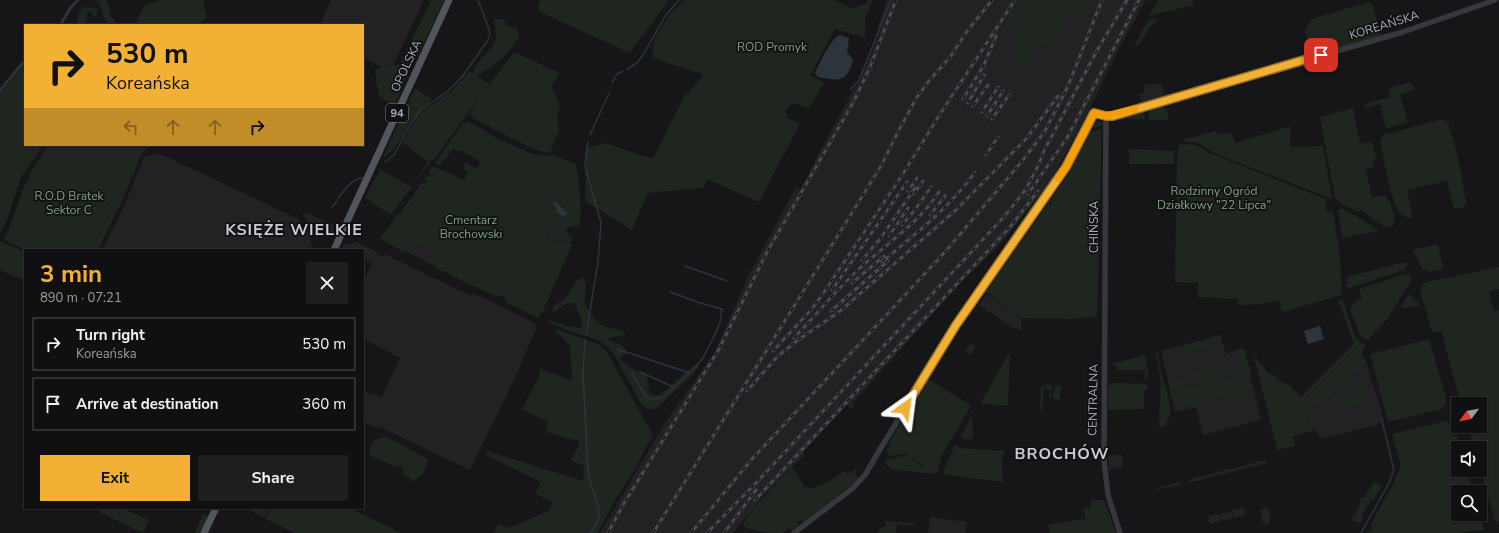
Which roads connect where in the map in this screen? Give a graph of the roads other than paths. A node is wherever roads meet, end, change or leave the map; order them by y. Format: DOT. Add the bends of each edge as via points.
graph roads {
  1 [pos="449,0"];
  2 [pos="1495,0"];
  3 [pos="1106,116"];
  4 [pos="334,249"];
  5 [pos="1104,338"];
  6 [pos="216,509"];
  7 [pos="204,533"];
  8 [pos="794,533"];
  9 [pos="1120,533"];
  1 -- 4 [label="main road, OPOLSKA / 94"];
  2 -- 3 [label="street, KOREAŃSKA" via="1403,32"];
  3 -- 5 [label="street, CHIŃSKA"];
  3 -- 8 [label="street, KOREAŃSKA" via="1094,113 1066,167 956,325 865,475 853,488"];
  5 -- 9 [label="street, CENTRALNA" via="1104,460 1108,495"];
  6 -- 7 [label="main road"];
}
